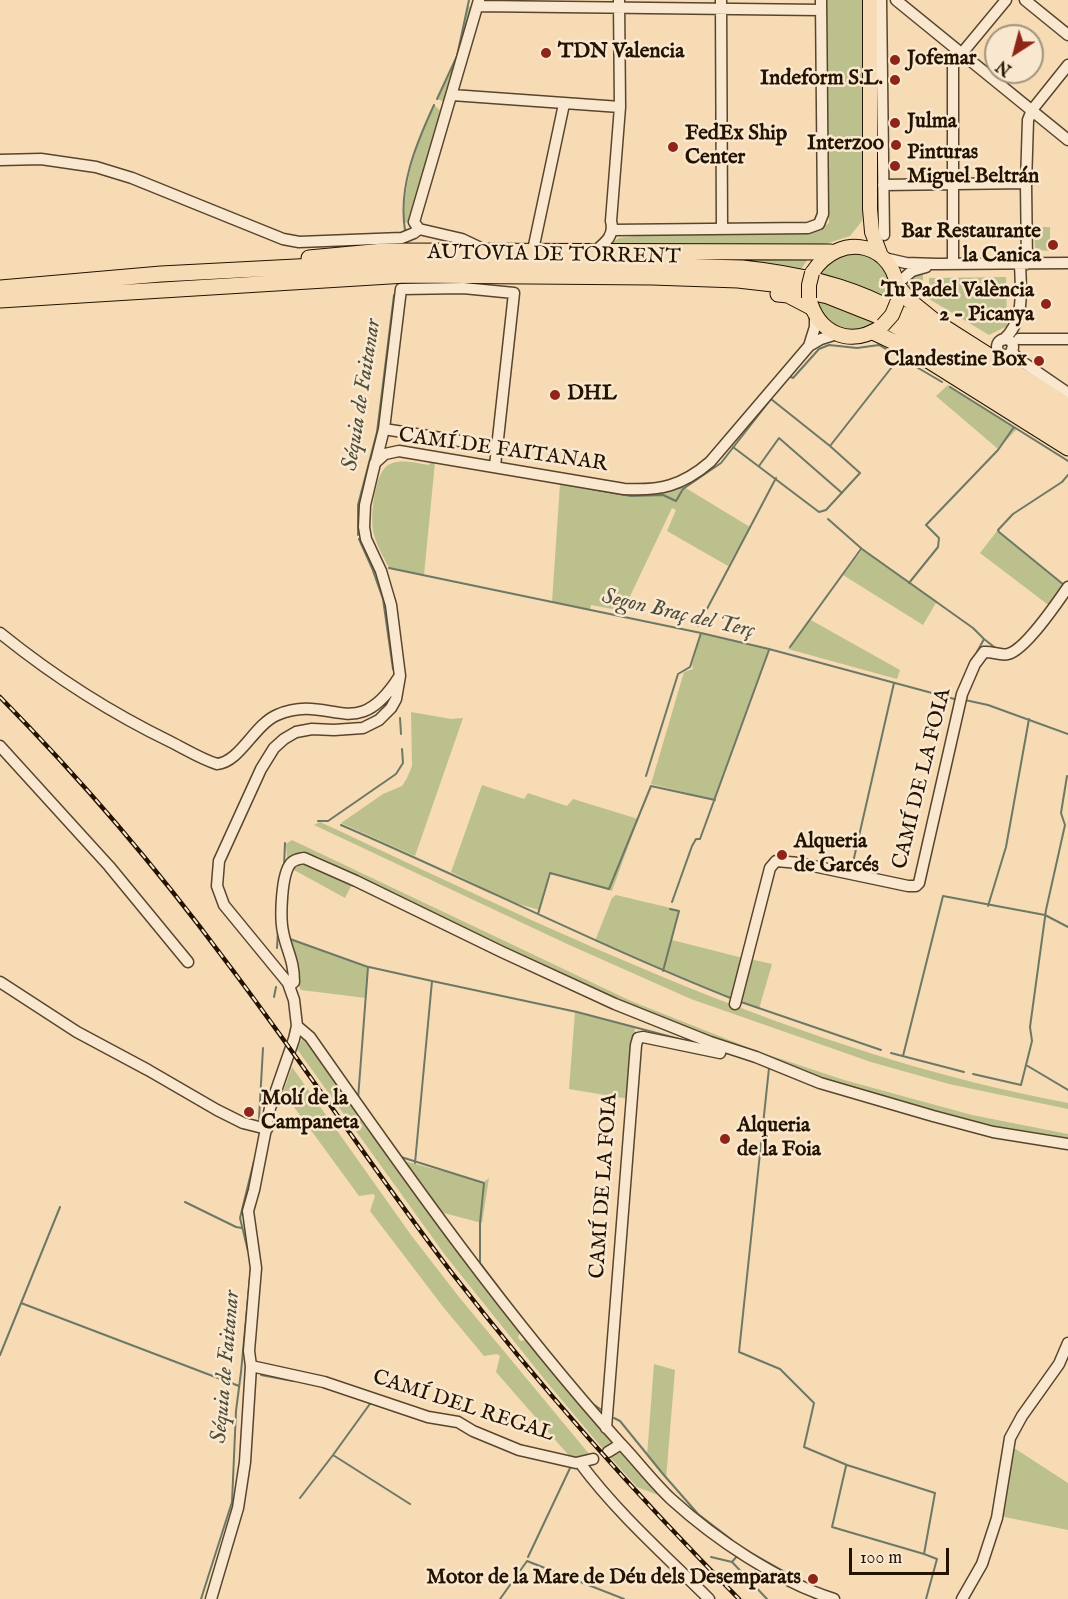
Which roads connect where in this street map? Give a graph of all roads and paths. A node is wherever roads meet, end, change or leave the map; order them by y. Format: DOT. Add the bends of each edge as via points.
graph roads {
  1 [pos="896,0"];
  2 [pos="1006,0"];
  3 [pos="1025,0"];
  4 [pos="879,1"];
  5 [pos="479,3"];
  6 [pos="619,4"];
  7 [pos="721,5"];
  8 [pos="821,5"];
  9 [pos="1068,35"];
  10 [pos="961,54"];
  11 [pos="1068,65"];
  12 [pos="452,95"];
  13 [pos="564,104"];
  14 [pos="620,107"];
  15 [pos="1032,110"];
  16 [pos="1068,140"];
  17 [pos="0,160"];
  18 [pos="954,183"];
  19 [pos="1026,183"];
  20 [pos="876,184"];
  21 [pos="870,208"];
  22 [pos="419,228"];
  23 [pos="722,228"];
  24 [pos="613,230"];
  25 [pos="884,235"];
  26 [pos="851,246"];
  27 [pos="533,250"];
  28 [pos="486,251"];
  29 [pos="593,252"];
  30 [pos="831,252"];
  31 [pos="883,257"];
  32 [pos="1068,263"];
  33 [pos="938,264"];
  34 [pos="953,264"];
  35 [pos="1024,264"];
  36 [pos="161,274"];
  37 [pos="478,275"];
  38 [pos="898,285"];
  39 [pos="0,288"];
  40 [pos="0,300"];
  41 [pos="812,307"];
  42 [pos="1020,308"];
  43 [pos="878,329"];
  44 [pos="837,334"];
  45 [pos="1068,339"];
  46 [pos="1001,345"];
  47 [pos="1015,345"];
  48 [pos="809,346"];
  49 [pos="981,349"];
  50 [pos="1036,373"];
  51 [pos="1068,393"];
  52 [pos="1068,406"];
  53 [pos="1068,420"];
  54 [pos="384,429"];
  55 [pos="1068,434"];
  56 [pos="498,447"];
  57 [pos="1068,448"];
  58 [pos="399,451"];
  59 [pos="375,463"];
  60 [pos="495,466"];
  61 [pos="1068,587"];
  62 [pos="0,633"];
  63 [pos="400,676"];
  64 [pos="0,746"];
  65 [pos="188,962"];
  66 [pos="0,982"];
  67 [pos="289,986"];
  68 [pos="735,1004"];
  69 [pos="297,1026"];
  70 [pos="722,1046"];
  71 [pos="267,1129"];
  72 [pos="1068,1144"];
  73 [pos="1068,1343"];
  74 [pos="251,1366"];
  75 [pos="606,1428"];
  76 [pos="621,1444"];
  77 [pos="608,1452"];
  78 [pos="593,1459"];
  79 [pos="580,1463"];
  80 [pos="211,1599"];
  81 [pos="709,1599"];
  82 [pos="834,1599"];
  83 [pos="962,1599"];
  1 -- 10 [label="street"];
  2 -- 10 [label="street"];
  3 -- 9 [label="street"];
  4 -- 20 [label="main road"];
  5 -- 6 [label="street"];
  5 -- 12 [label="street"];
  6 -- 7 [label="street"];
  6 -- 14 [label="street"];
  7 -- 8 [label="street"];
  7 -- 23 [label="street"];
  8 -- 23 [label="street" via="823,214 819,224 808,228"];
  10 -- 15 [label="street"];
  10 -- 18 [label="street" via="953,64"];
  11 -- 15 [label="street"];
  12 -- 13 [label="street"];
  12 -- 22 [label="street" via="414,222"];
  13 -- 14 [label="street"];
  13 -- 27 [label="street"];
  14 -- 24 [label="street"];
  15 -- 16 [label="street"];
  15 -- 19 [label="street" via="1027,129"];
  17 -- 22 [label="street" via="41,159 96,167 299,242 402,238"];
  18 -- 19 [label="street"];
  18 -- 20 [label="street"];
  18 -- 34 [label="street"];
  19 -- 35 [label="street"];
  20 -- 21 [label="main road"];
  20 -- 25 [label="street"];
  21 -- 26 [label="main road" via="864,230"];
  21 -- 31 [label="main road" via="872,232"];
  22 -- 28 [label="street" via="462,239"];
  23 -- 24 [label="street"];
  24 -- 29 [label="street" via="610,238"];
  26 -- 30 [label="main road"];
  26 -- 31 [label="main road" via="867,248"];
  27 -- 28 [label="highway"];
  27 -- 29 [label="highway"];
  28 -- 36 [label="highway" via="384,251"];
  29 -- 30 [label="highway"];
  30 -- 41 [label="main road, bridge" via="812,273 808,285"];
  31 -- 33 [label="street" via="906,263"];
  31 -- 38 [label="main road"];
  32 -- 35 [label="street"];
  33 -- 34 [label="street"];
  33 -- 38 [label="street" via="912,271"];
  34 -- 35 [label="street"];
  35 -- 42 [label="street"];
  36 -- 39 [label="highway, AUTOVIA DE TORRENT"];
  36 -- 53 [label="highway, AUTOVIA DE TORRENT" via="468,261 730,267 776,272 883,304"];
  37 -- 40 [label="highway, AUTOVIA DE TORRENT" via="356,276"];
  37 -- 41 [label="highway" via="739,289 788,296"];
  37 -- 55 [label="highway, AUTOVIA DE TORRENT" via="738,280 828,296 923,340"];
  38 -- 43 [label="main road, bridge" via="892,315"];
  38 -- 49 [label="highway" via="920,310"];
  41 -- 44 [label="main road" via="826,328"];
  41 -- 48 [label="street, CAMÍ DE FAITANAR" via="815,327"];
  42 -- 46 [label="street" via="1016,324"];
  42 -- 47 [label="street" via="1022,324"];
  43 -- 44 [label="main road" via="854,336"];
  43 -- 57 [label="highway"];
  44 -- 48 [label="street, CAMÍ DE FAITANAR"];
  45 -- 47 [label="street"];
  46 -- 47 [label="street" via="1008,354"];
  46 -- 49 [label="street"];
  46 -- 50 [label="street"];
  47 -- 50 [label="street" via="1018,359"];
  48 -- 60 [label="street, CAMÍ DE FAITANAR" via="710,462 676,484 624,489"];
  49 -- 52 [label="highway"];
  50 -- 51 [label="street"];
  54 -- 56 [label="street, CAMÍ DE FAITANAR"];
  54 -- 56 [label="street" via="401,289 463,288 514,293"];
  54 -- 58 [label="street"];
  54 -- 59 [label="street"];
  56 -- 60 [label="street"];
  58 -- 59 [label="street, CAMÍ DE FAITANAR" via="384,454"];
  58 -- 60 [label="street, CAMÍ DE FAITANAR"];
  59 -- 63 [label="street, CAMÍ DE FAITANAR" via="364,527 391,605"];
  61 -- 68 [label="street, CAMÍ DE LA FOIA" via="1014,651 1005,655 984,652 975,664 962,694 916,886 776,861 770,868"];
  62 -- 63 [label="street" via="103,704 217,764 231,758 258,728 276,715 304,708 363,713"];
  63 -- 67 [label="street, CAMÍ DE FAITANAR" via="396,699 379,720 363,728 296,732 274,748 219,861 217,886 224,905"];
  64 -- 65 [label="street" via="109,866"];
  66 -- 71 [label="street" via="77,1032 217,1110"];
  67 -- 69 [label="street, CAMÍ DE FAITANAR"];
  67 -- 70 [label="street" via="294,982 294,967 283,932 286,872 296,859 304,858 615,1004"];
  69 -- 71 [label="street, CAMÍ DE FAITANAR"];
  69 -- 75 [label="street" via="310,1037 478,1270"];
  70 -- 72 [label="street" via="819,1083 933,1116"];
  70 -- 75 [label="street, CAMÍ DE LA FOIA" via="720,1053 638,1038"];
  71 -- 74 [label="street, CAMÍ DE FAITANAR" via="248,1211 256,1268"];
  73 -- 83 [label="street" via="1059,1364 1010,1438 997,1518 982,1564"];
  74 -- 79 [label="street, CAMÍ DEL REGAL" via="324,1382 428,1417 458,1422 519,1450"];
  74 -- 80 [label="street, CAMÍ DE FAITANAR" via="238,1508"];
  75 -- 76 [label="street"];
  76 -- 77 [label="street"];
  76 -- 82 [label="street" via="671,1499 734,1549 790,1582"];
  78 -- 79 [label="street, CAMÍ DEL REGAL"];
  79 -- 81 [label="street"];
}
